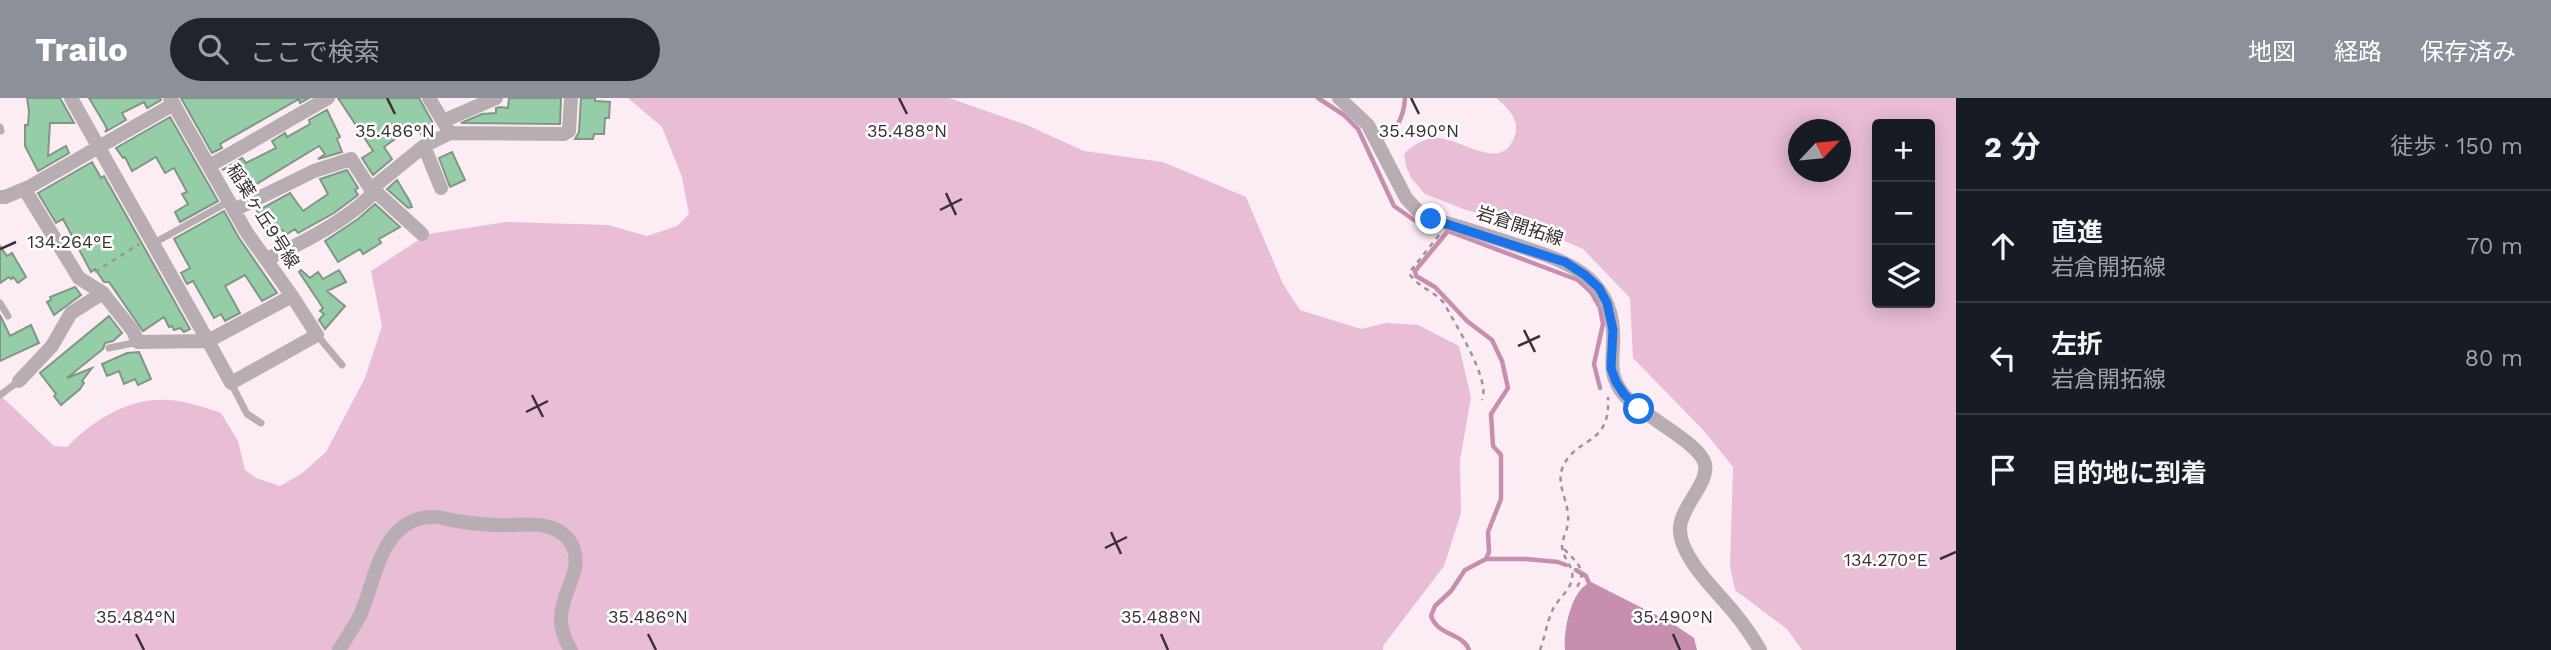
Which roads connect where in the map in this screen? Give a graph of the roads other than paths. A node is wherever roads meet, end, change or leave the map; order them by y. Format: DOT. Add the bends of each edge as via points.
graph roads {
  1 [pos="71,98"];
  2 [pos="328,98"];
  3 [pos="429,98"];
  4 [pos="496,98"];
  5 [pos="571,98"];
  6 [pos="1339,98"];
  7 [pos="172,100"];
  8 [pos="446,127"];
  9 [pos="100,146"];
  10 [pos="424,146"];
  11 [pos="209,166"];
  12 [pos="441,188"];
  13 [pos="24,190"];
  14 [pos="375,191"];
  15 [pos="0,197"];
  16 [pos="231,205"];
  17 [pos="422,234"];
  18 [pos="150,242"];
  19 [pos="266,260"];
  20 [pos="103,293"];
  21 [pos="292,296"];
  22 [pos="0,303"];
  23 [pos="8,316"];
  24 [pos="317,335"];
  25 [pos="208,341"];
  26 [pos="138,342"];
  27 [pos="108,348"];
  28 [pos="342,365"];
  29 [pos="19,381"];
  30 [pos="231,383"];
  31 [pos="0,395"];
  32 [pos="261,423"];
  33 [pos="340,650"];
  34 [pos="571,650"];
  35 [pos="1760,650"];
  1 -- 9 [label="street"];
  2 -- 11 [label="street"];
  3 -- 8 [label="street"];
  4 -- 8 [label="street"];
  5 -- 8 [label="street" via="569,131 564,134"];
  6 -- 35 [label="street, 岩倉開拓線" via="1368,125 1406,198 1417,210 1431,219 1565,262 1599,288 1613,330 1611,368 1616,382 1639,409 1701,454 1706,466 1680,525 1685,549"];
  7 -- 9 [label="street"];
  7 -- 11 [label="street, 稲葉ヶ丘9号線"];
  8 -- 10 [label="street"];
  9 -- 13 [label="street"];
  9 -- 18 [label="street"];
  10 -- 12 [label="street"];
  10 -- 14 [label="street" via="376,185"];
  11 -- 16 [label="street, 稲葉ヶ丘9号線"];
  13 -- 15 [label="street"];
  13 -- 20 [label="street" via="79,278"];
  14 -- 16 [label="street" via="351,159"];
  14 -- 17 [label="street"];
  14 -- 19 [label="street" via="313,236"];
  16 -- 18 [label="lane"];
  16 -- 19 [label="street, 稲葉ヶ丘9号線"];
  18 -- 25 [label="street"];
  19 -- 21 [label="street, 稲葉ヶ丘9号線"];
  20 -- 26 [label="street"];
  20 -- 29 [label="street" via="71,313 52,346"];
  21 -- 24 [label="street"];
  21 -- 25 [label="street, 稲葉ヶ丘9号線"];
  22 -- 23 [label="lane"];
  24 -- 28 [label="lane"];
  24 -- 30 [label="street"];
  25 -- 26 [label="street"];
  25 -- 30 [label="street"];
  26 -- 27 [label="lane"];
  29 -- 31 [label="lane"];
  30 -- 32 [label="lane" via="247,414"];
  33 -- 34 [label="street" via="361,614 389,541 416,520 432,517 488,526 545,525 560,531 577,556 560,619"];
}
